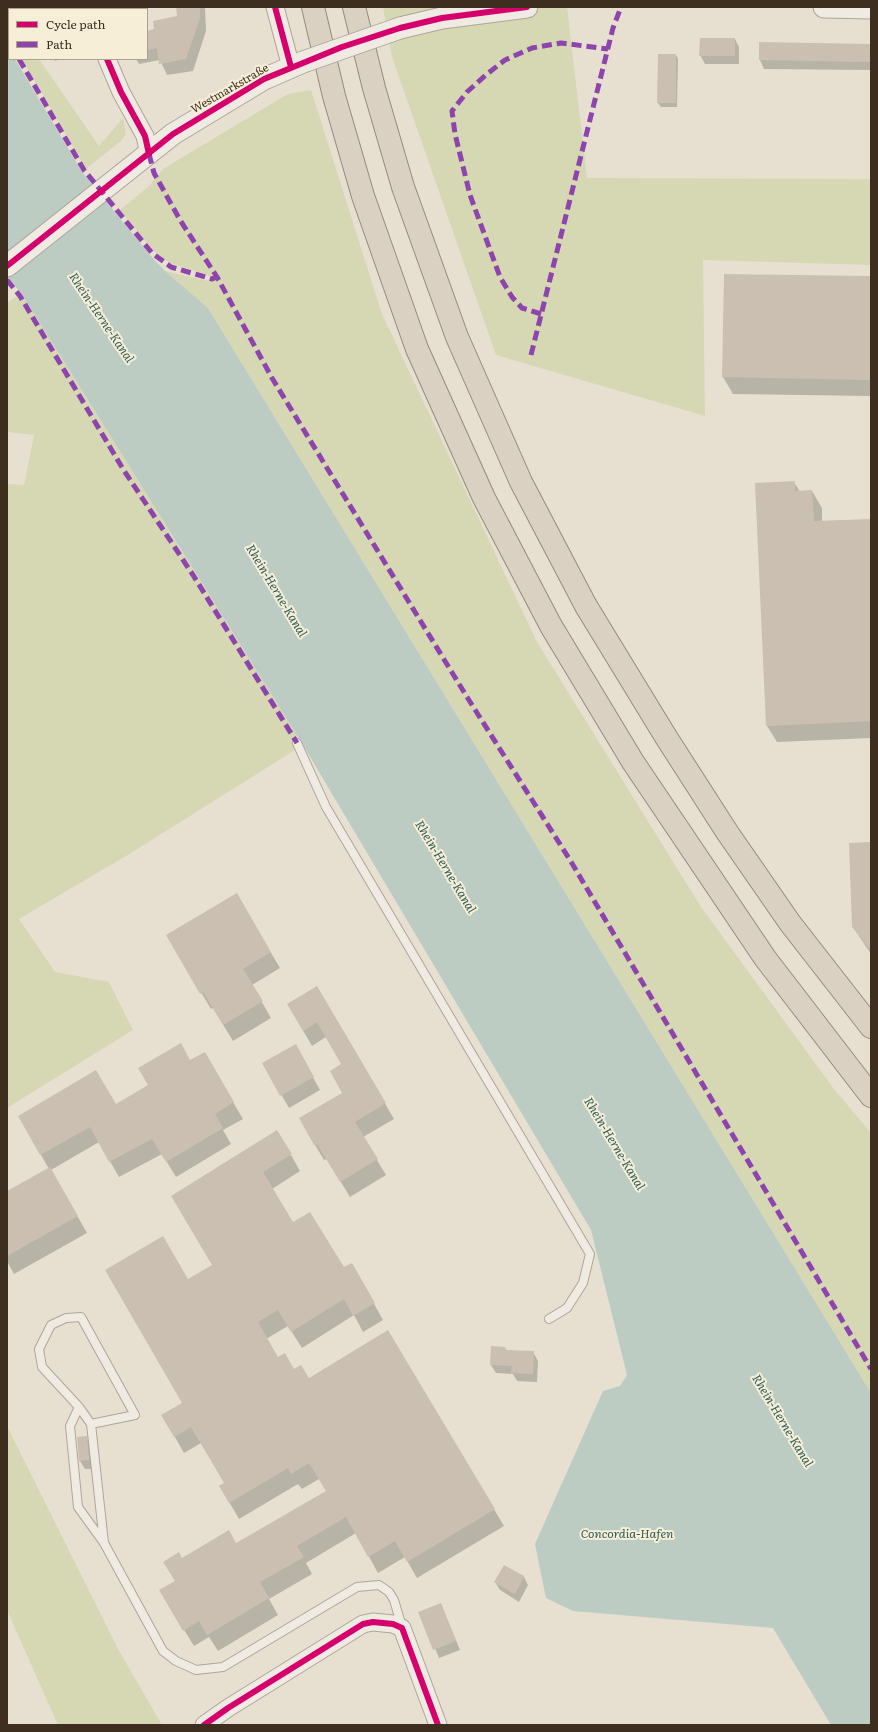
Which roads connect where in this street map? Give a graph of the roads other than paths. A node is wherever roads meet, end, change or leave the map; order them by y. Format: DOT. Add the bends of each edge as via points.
graph roads {
  1 [pos="275,7"];
  2 [pos="312,7"];
  3 [pos="354,7"];
  4 [pos="527,7"];
  5 [pos="824,7"];
  6 [pos="871,8"];
  7 [pos="107,60"];
  8 [pos="297,64"];
  9 [pos="148,154"];
  10 [pos="7,266"];
  11 [pos="297,743"];
  12 [pos="871,1027"];
  13 [pos="871,1096"];
  14 [pos="548,1319"];
  15 [pos="79,1407"];
  16 [pos="91,1424"];
  17 [pos="104,1543"];
  18 [pos="402,1628"];
  19 [pos="204,1725"];
  20 [pos="438,1725"];
  1 -- 8 [label="street"];
  2 -- 13 [label="highway" via="363,196 418,349 484,498 551,626 633,762 765,958"];
  3 -- 12 [label="highway" via="374,88 404,187 457,337 521,482 586,606 666,738 790,923"];
  4 -- 8 [label="street, Westmarkstraße, bridge" via="409,25"];
  5 -- 6 [label="street"];
  7 -- 9 [label="street" via="144,136"];
  8 -- 9 [label="street, Westmarkstraße" via="226,101 173,134"];
  9 -- 10 [label="street, Westmarkstraße"];
  11 -- 14 [label="lane" via="326,807 590,1254 583,1283 567,1308"];
  15 -- 16 [label="lane"];
  15 -- 16 [label="lane" via="42,1367 40,1349 51,1325 66,1318 80,1317 135,1415"];
  15 -- 17 [label="lane" via="70,1426 78,1507"];
  16 -- 17 [label="lane"];
  17 -- 18 [label="lane" via="163,1651 176,1662 196,1670 223,1667 357,1587 379,1585 389,1592"];
  18 -- 19 [label="street" via="384,1623 363,1624"];
  18 -- 20 [label="street"];
}
